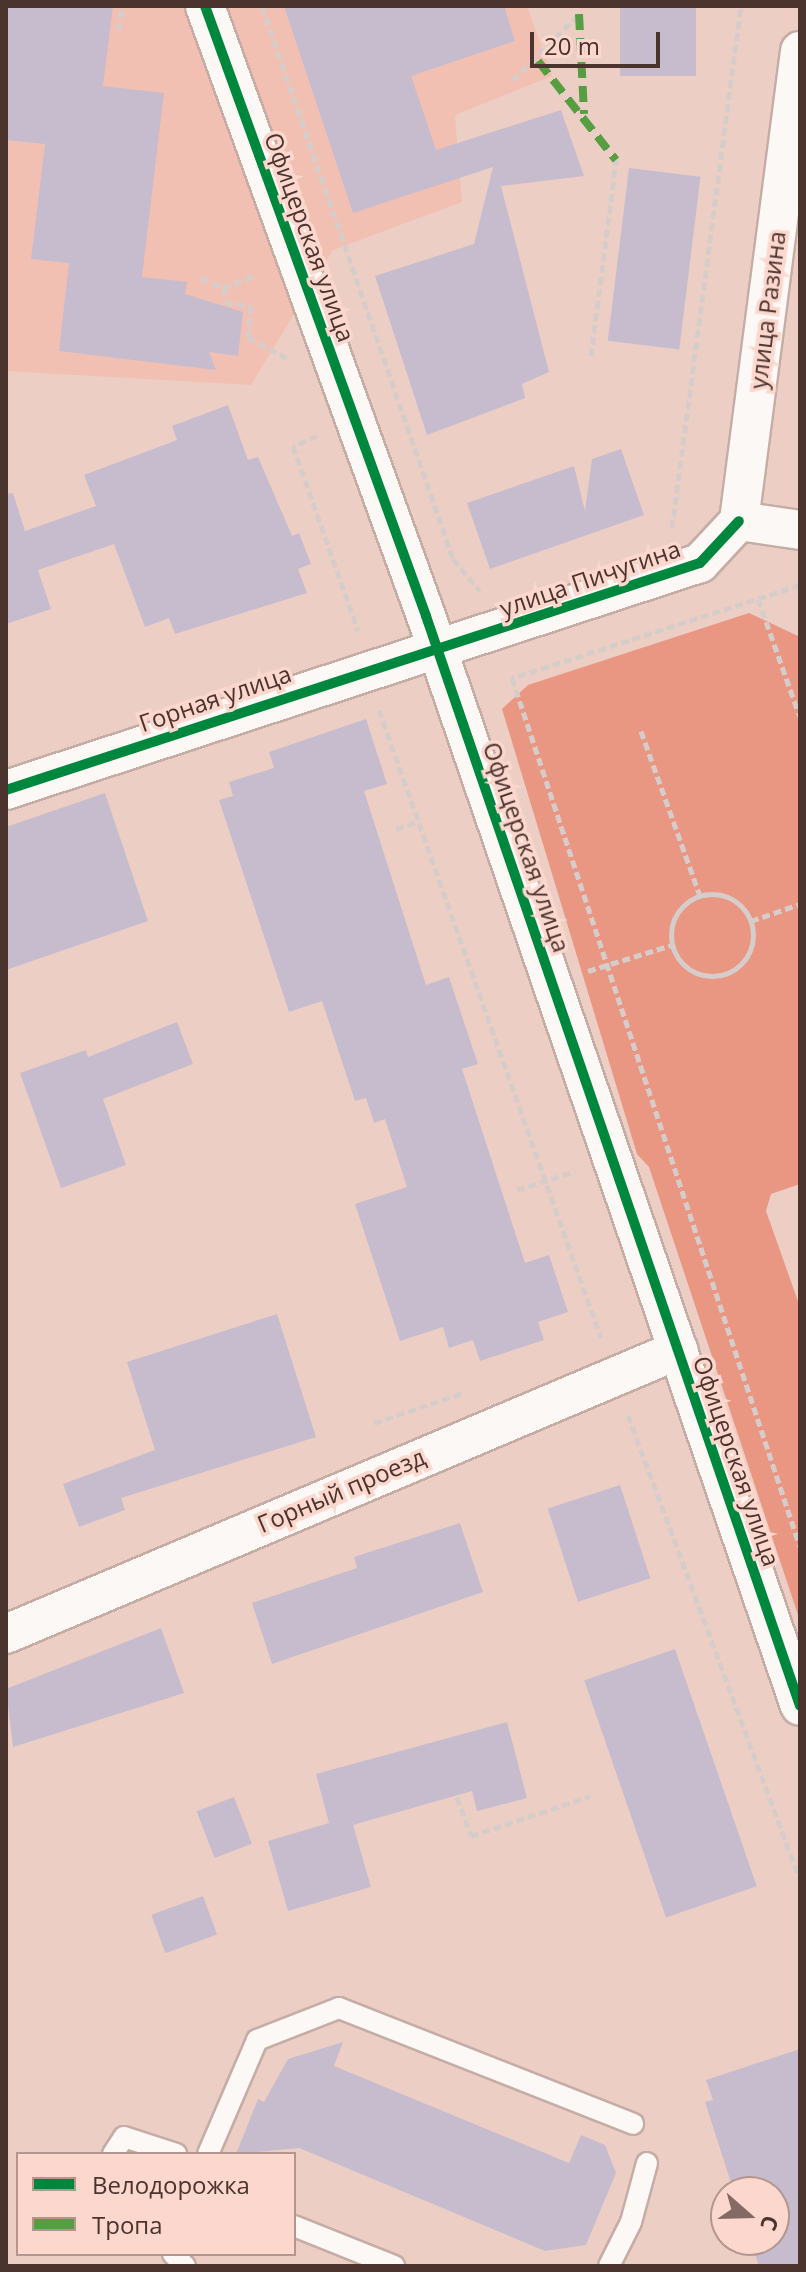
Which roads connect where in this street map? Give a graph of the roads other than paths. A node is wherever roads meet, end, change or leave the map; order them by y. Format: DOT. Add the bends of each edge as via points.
graph roads {
  1 [pos="205,6"];
  2 [pos="800,51"];
  3 [pos="739,521"];
  4 [pos="800,530"];
  5 [pos="436,645"];
  6 [pos="6,790"];
  7 [pos="678,1350"];
  8 [pos="6,1634"];
  9 [pos="800,1706"];
  10 [pos="633,2124"];
  11 [pos="114,2152"];
  12 [pos="170,2152"];
  13 [pos="209,2152"];
  14 [pos="647,2163"];
  15 [pos="296,2227"];
  16 [pos="394,2266"];
  17 [pos="609,2266"];
  1 -- 5 [label="street, Офицерская улица"];
  2 -- 3 [label="street, улица Разина"];
  3 -- 4 [label="street"];
  3 -- 5 [label="street, улица Пичугина" via="700,563"];
  5 -- 6 [label="street, Горная улица" via="362,652"];
  5 -- 7 [label="street, Офицерская улица"];
  7 -- 8 [label="street, Горный проезд"];
  7 -- 9 [label="street, Офицерская улица"];
  10 -- 13 [label="lane" via="339,2008 257,2040"];
  11 -- 12 [label="lane" via="124,2137"];
  14 -- 17 [label="lane" via="631,2222"];
  15 -- 16 [label="lane"];
}
